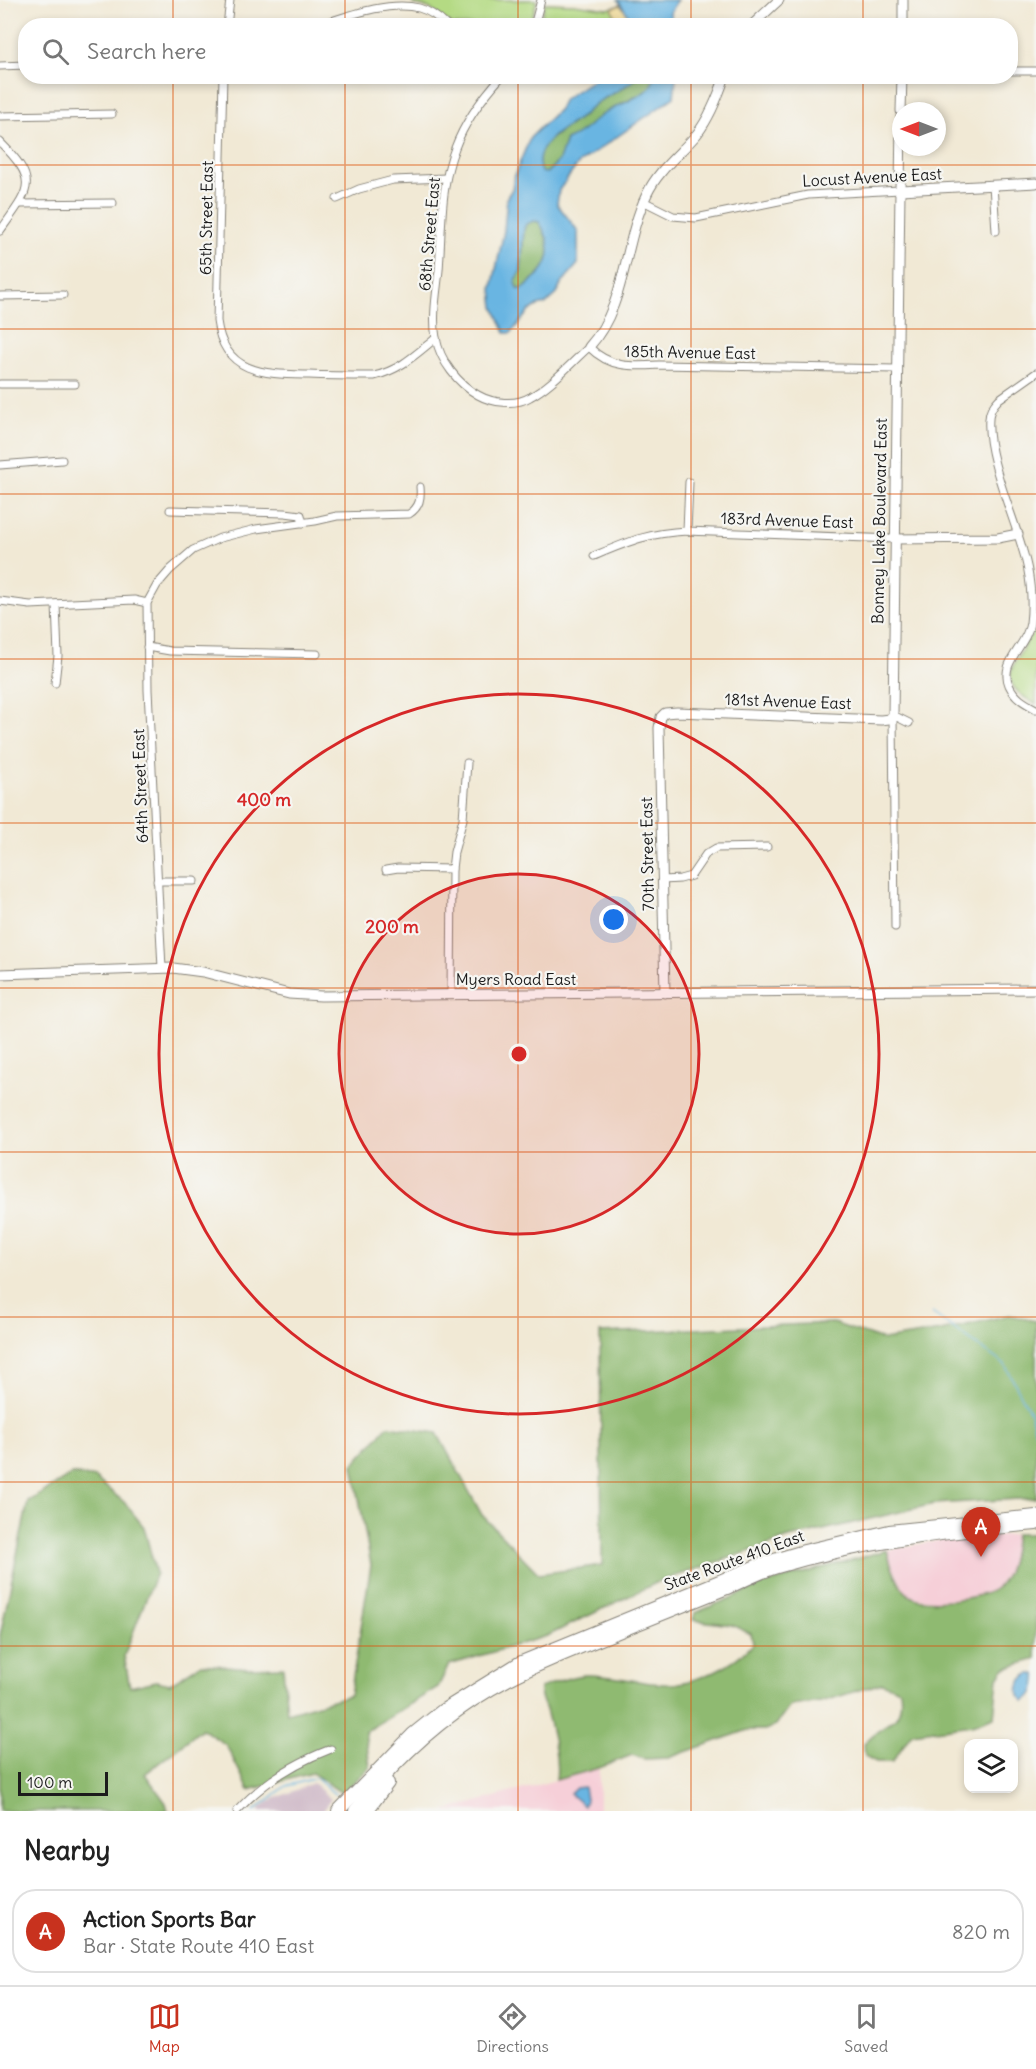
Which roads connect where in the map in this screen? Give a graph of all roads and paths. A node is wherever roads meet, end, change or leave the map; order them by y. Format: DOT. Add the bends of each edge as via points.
graph roads {
  1 [pos="230,0"];
  2 [pos="541,0"];
  3 [pos="779,0"];
  4 [pos="903,0"];
  5 [pos="227,18"];
  6 [pos="344,18"];
  7 [pos="437,18"];
  8 [pos="536,18"];
  9 [pos="760,18"];
  10 [pos="903,18"];
  11 [pos="18,65"];
  12 [pos="0,66"];
  13 [pos="1018,71"];
  14 [pos="1036,71"];
  15 [pos="223,84"];
  16 [pos="495,84"];
  17 [pos="722,84"];
  18 [pos="902,84"];
  19 [pos="901,102"];
  20 [pos="112,114"];
  21 [pos="0,116"];
  22 [pos="0,142"];
  23 [pos="900,156"];
  24 [pos="446,178"];
  25 [pos="1036,183"];
  26 [pos="993,185"];
  27 [pos="900,190"];
  28 [pos="337,199"];
  29 [pos="643,201"];
  30 [pos="113,202"];
  31 [pos="20,204"];
  32 [pos="0,231"];
  33 [pos="996,231"];
  34 [pos="63,295"];
  35 [pos="0,296"];
  36 [pos="436,338"];
  37 [pos="589,347"];
  38 [pos="896,369"];
  39 [pos="1036,373"];
  40 [pos="0,384"];
  41 [pos="75,384"];
  42 [pos="62,460"];
  43 [pos="0,465"];
  44 [pos="689,482"];
  45 [pos="420,486"];
  46 [pos="170,510"];
  47 [pos="303,523"];
  48 [pos="687,531"];
  49 [pos="1018,534"];
  50 [pos="894,539"];
  51 [pos="594,556"];
  52 [pos="0,601"];
  53 [pos="147,603"];
  54 [pos="56,604"];
  55 [pos="147,646"];
  56 [pos="317,654"];
  57 [pos="55,683"];
  58 [pos="1036,709"];
  59 [pos="663,715"];
  60 [pos="893,715"];
  61 [pos="909,723"];
  62 [pos="467,763"];
  63 [pos="767,847"];
  64 [pos="452,869"];
  65 [pos="386,870"];
  66 [pos="663,880"];
  67 [pos="157,881"];
  68 [pos="194,881"];
  69 [pos="895,927"];
  70 [pos="162,968"];
  71 [pos="0,974"];
  72 [pos="1036,989"];
  73 [pos="665,993"];
  74 [pos="451,995"];
  75 [pos="1036,1516"];
  76 [pos="1036,1524"];
  77 [pos="626,1624"];
  78 [pos="581,1647"];
  79 [pos="331,1749"];
  80 [pos="359,1789"];
  81 [pos="237,1811"];
  82 [pos="338,1811"];
  83 [pos="343,1811"];
  84 [pos="356,1811"];
  85 [pos="367,1811"];
  1 -- 5 [label="street"];
  2 -- 8 [label="street"];
  3 -- 9 [label="street"];
  4 -- 10 [label="street"];
  6 -- 7 [label="street" via="404,7 420,8"];
  11 -- 12 [label="street"];
  13 -- 14 [label="street"];
  15 -- 36 [label="street, 65th Street East" via="217,321 221,339 232,357 265,373 374,376 403,365"];
  16 -- 24 [label="street, 68th Street East" via="465,125"];
  17 -- 29 [label="street" via="706,121 659,175"];
  18 -- 19 [label="street, Bonney Lake Boulevard East"];
  20 -- 21 [label="street"];
  22 -- 31 [label="street" via="24,171 26,188"];
  23 -- 27 [label="street, Bonney Lake Boulevard East"];
  24 -- 28 [label="street" via="393,180"];
  24 -- 36 [label="street, 68th Street East"];
  25 -- 26 [label="street, Locust Avenue East"];
  26 -- 27 [label="street, Locust Avenue East"];
  26 -- 33 [label="street"];
  27 -- 29 [label="street, Locust Avenue East" via="808,195 696,218 673,216"];
  27 -- 38 [label="street, Bonney Lake Boulevard East"];
  29 -- 37 [label="street" via="608,321"];
  30 -- 31 [label="street"];
  31 -- 32 [label="street"];
  34 -- 35 [label="street"];
  36 -- 37 [label="street" via="447,364 460,381 479,396 498,402 530,398"];
  37 -- 38 [label="street, 185th Avenue East" via="612,363 630,367"];
  38 -- 50 [label="street, Bonney Lake Boulevard East"];
  39 -- 49 [label="street" via="993,404 991,410 989,431 995,462"];
  40 -- 41 [label="street"];
  42 -- 43 [label="street"];
  44 -- 48 [label="street"];
  45 -- 47 [label="street" via="421,497 414,511 404,515 337,516"];
  46 -- 47 [label="street" via="285,513 300,515"];
  47 -- 53 [label="street" via="241,532 202,545 170,570"];
  48 -- 50 [label="street, 183rd Avenue East"];
  48 -- 51 [label="street, 183rd Avenue East" via="646,536"];
  49 -- 50 [label="street, 183rd Avenue East" via="998,538"];
  49 -- 58 [label="street" via="1028,574 1030,621 1027,635 1006,672 1014,693"];
  50 -- 60 [label="street, Bonney Lake Boulevard East"];
  52 -- 54 [label="street"];
  53 -- 54 [label="street" via="134,600"];
  53 -- 55 [label="street, 64th Street East"];
  54 -- 57 [label="street"];
  55 -- 56 [label="street" via="170,651"];
  55 -- 67 [label="street, 64th Street East"];
  59 -- 60 [label="street, 181st Avenue East" via="677,712 881,720"];
  59 -- 66 [label="street, 70th Street East" via="659,728"];
  60 -- 61 [label="street"];
  60 -- 69 [label="street, Bonney Lake Boulevard East"];
  62 -- 64 [label="street" via="463,819"];
  63 -- 66 [label="street" via="716,848 706,854 691,876"];
  64 -- 65 [label="street"];
  64 -- 74 [label="street"];
  66 -- 73 [label="street, 70th Street East"];
  67 -- 68 [label="street"];
  67 -- 70 [label="street, 64th Street East"];
  70 -- 71 [label="street, Myers Road East"];
  70 -- 74 [label="street, Myers Road East" via="203,972 289,994"];
  72 -- 73 [label="street, Myers Road East"];
  73 -- 74 [label="street, Myers Road East"];
  75 -- 77 [label="highway, State Route 410 East" via="900,1530 833,1543 761,1564"];
  76 -- 77 [label="highway, State Route 410 East" via="882,1541 816,1557 774,1568"];
  77 -- 78 [label="highway"];
  77 -- 80 [label="highway" via="519,1663 479,1686 413,1734"];
  78 -- 84 [label="highway" via="507,1680 458,1711 397,1763"];
  78 -- 85 [label="highway" via="503,1688 452,1723 394,1775"];
  79 -- 81 [label="street" via="282,1772"];
  80 -- 82 [label="highway"];
  80 -- 83 [label="highway"];
}
